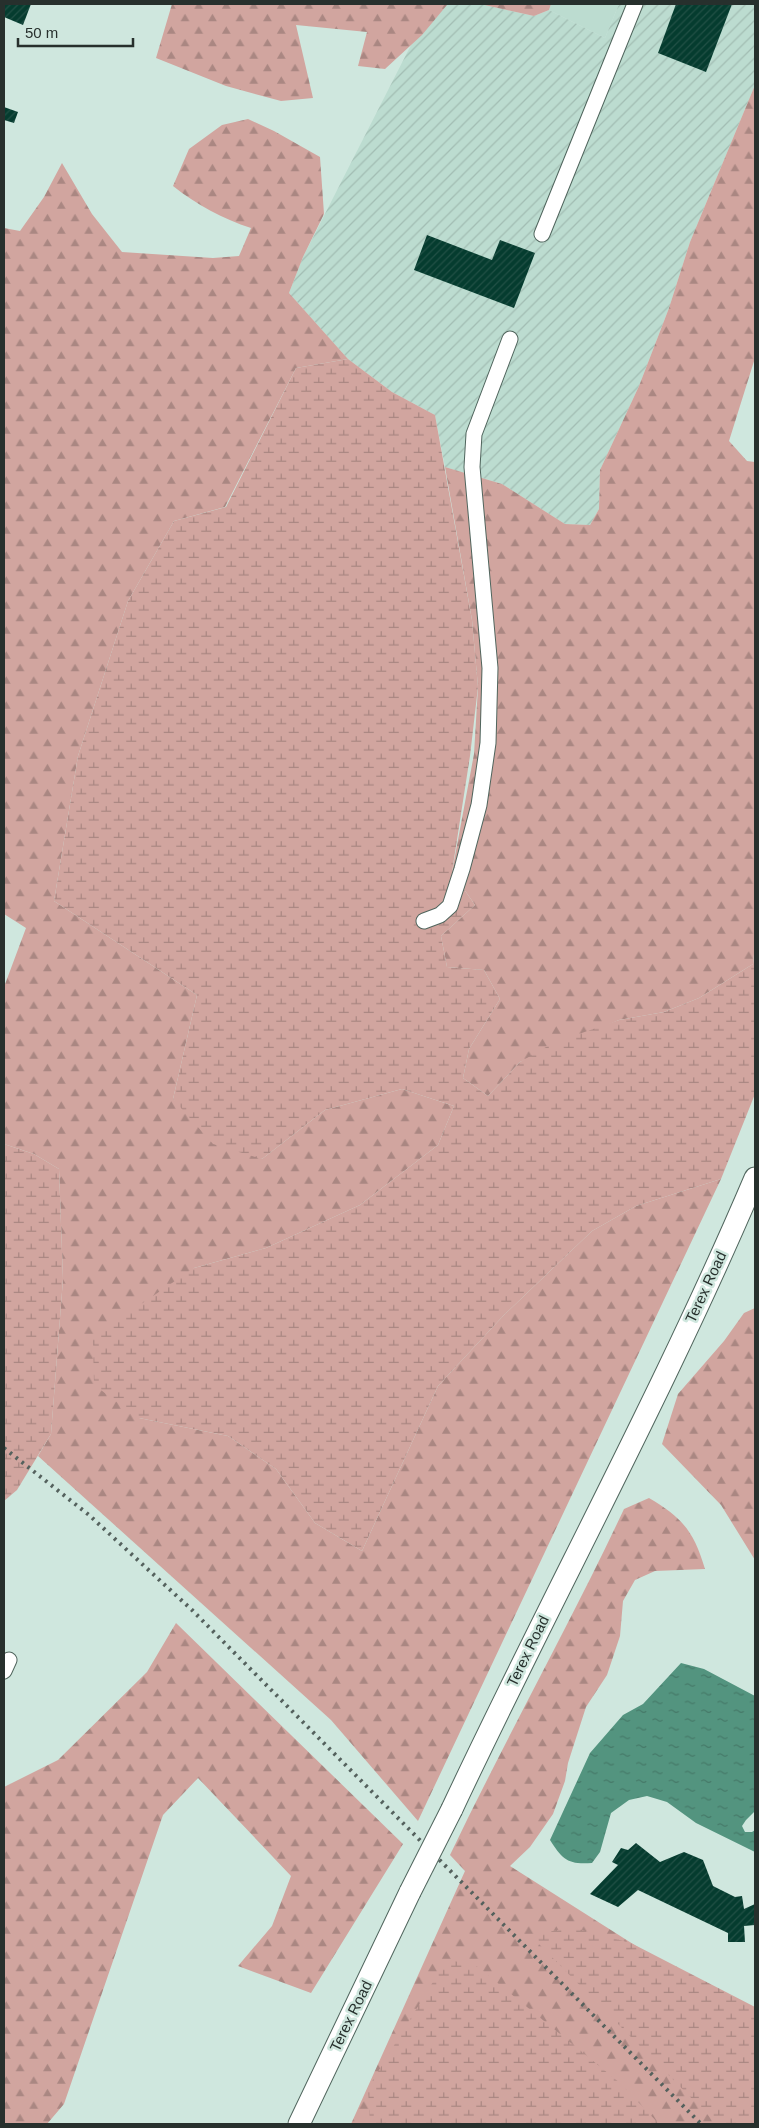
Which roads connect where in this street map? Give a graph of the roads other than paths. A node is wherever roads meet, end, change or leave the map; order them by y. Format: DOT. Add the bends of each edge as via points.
graph roads {
  1 [pos="635,4"];
  2 [pos="542,234"];
  3 [pos="510,339"];
  4 [pos="424,921"];
  5 [pos="755,1178"];
  6 [pos="299,2124"];
  1 -- 2 [label="street"];
  3 -- 4 [label="street" via="474,434 472,467 490,668 488,743 479,805 450,906 440,915"];
  5 -- 6 [label="main road, Terex Road, bridge" via="644,1418"];
}
